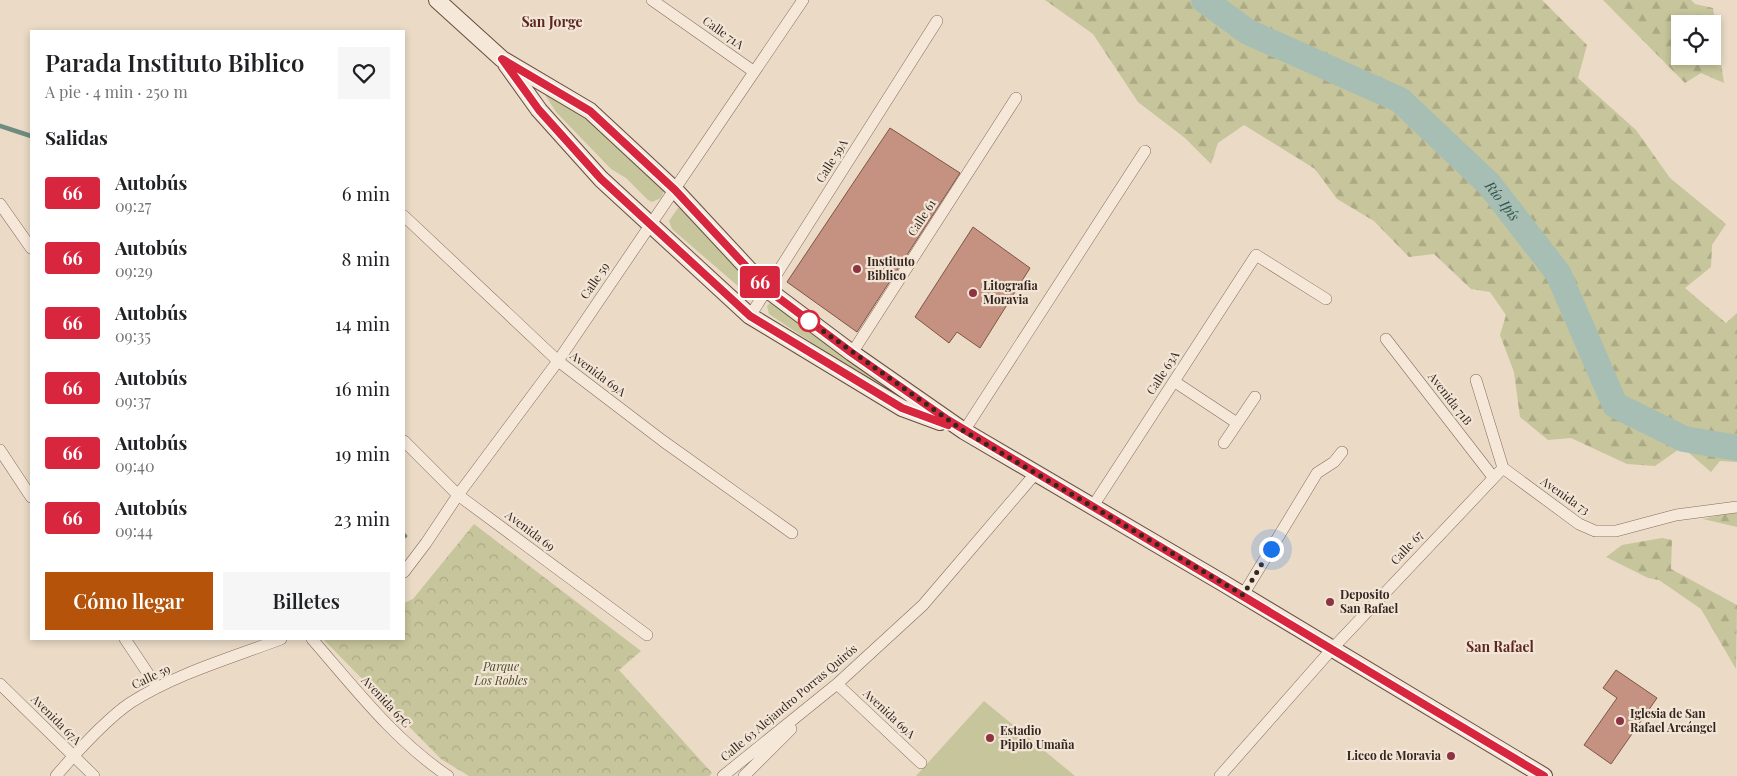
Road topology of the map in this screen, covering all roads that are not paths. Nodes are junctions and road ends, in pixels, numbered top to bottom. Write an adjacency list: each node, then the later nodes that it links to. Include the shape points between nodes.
1 (437, 0): 5 (street)
2 (652, 0): 6 (street, Calle 71A)
3 (803, 0): 6 (street, Calle 59)
4 (937, 21): 14 (street, Calle 59A)
5 (502, 59): 9 (street, via 590,111); 12 (street, via 539,110 601,179)
6 (753, 72): 9 (street, Calle 59)
7 (1016, 98): 18 (street, Calle 61)
8 (1145, 151): 24 (street)
9 (675, 190): 12 (street, Calle 59); 14 (street)
10 (0, 204): 13 (street)
11 (405, 217): 19 (street, Avenida 69A)
12 (650, 225): 16 (street); 19 (street, Calle 59)
13 (30, 247)
14 (768, 290): 16 (street, Calle 59A); 18 (street)
15 (1326, 299): 21 (street, Calle 63A, via 1256,255)
16 (750, 316): 24 (street, via 902,408)
17 (1386, 339): 31 (street, Avenida 71B)
18 (852, 353): 24 (street)
19 (558, 361): 33 (street, Calle 59); 36 (street, Avenida 69A)
20 (1476, 380): 29 (street)
21 (1175, 382): 23 (street); 34 (street, Calle 63A)
22 (1255, 397): 23 (street)
23 (1237, 423): 26 (street)
24 (964, 431): 30 (street)
25 (405, 442): 33 (street, Avenida 69)
26 (1224, 443)
27 (0, 450): 32 (street)
28 (1342, 452): 38 (street, via 1334,462 1317,473)
29 (1503, 468): 31 (street, Calle 67); 35 (street, Avenida 73, via 1579,524 1595,531 1616,531 1676,515)
30 (1035, 474): 34 (street); 45 (street, Calle 63 Alejandro Porras Quirós, via 923,605)
31 (1493, 477): 43 (street, Calle 67)
32 (30, 495)
33 (458, 495): 37 (street, Calle 59); 39 (street, Avenida 69)
34 (1093, 506): 38 (street)
35 (1737, 507)
36 (792, 533)
37 (405, 571)
38 (1243, 595): 43 (street)
39 (647, 635)
40 (126, 640): 46 (street)
41 (278, 640): 46 (street, Calle 59)
42 (313, 640): 51 (street, Avenida 67C, via 384,722 431,765)
43 (1332, 649): 54 (street, Calle 67); 55 (street)
44 (0, 684): 47 (street, Avenida 67A)
45 (837, 684): 48 (street, Avenida 69A); 52 (street, Calle 63 Alejandro Porras Quirós); 53 (street)
46 (157, 687): 47 (street, Calle 59, via 128,704)
47 (73, 756): 49 (street, Calle 59); 50 (street, Avenida 67A)
48 (921, 763)
49 (56, 776)
50 (94, 776)
51 (448, 776)
52 (723, 776)
53 (744, 776)
54 (1220, 776)
55 (1544, 776)

